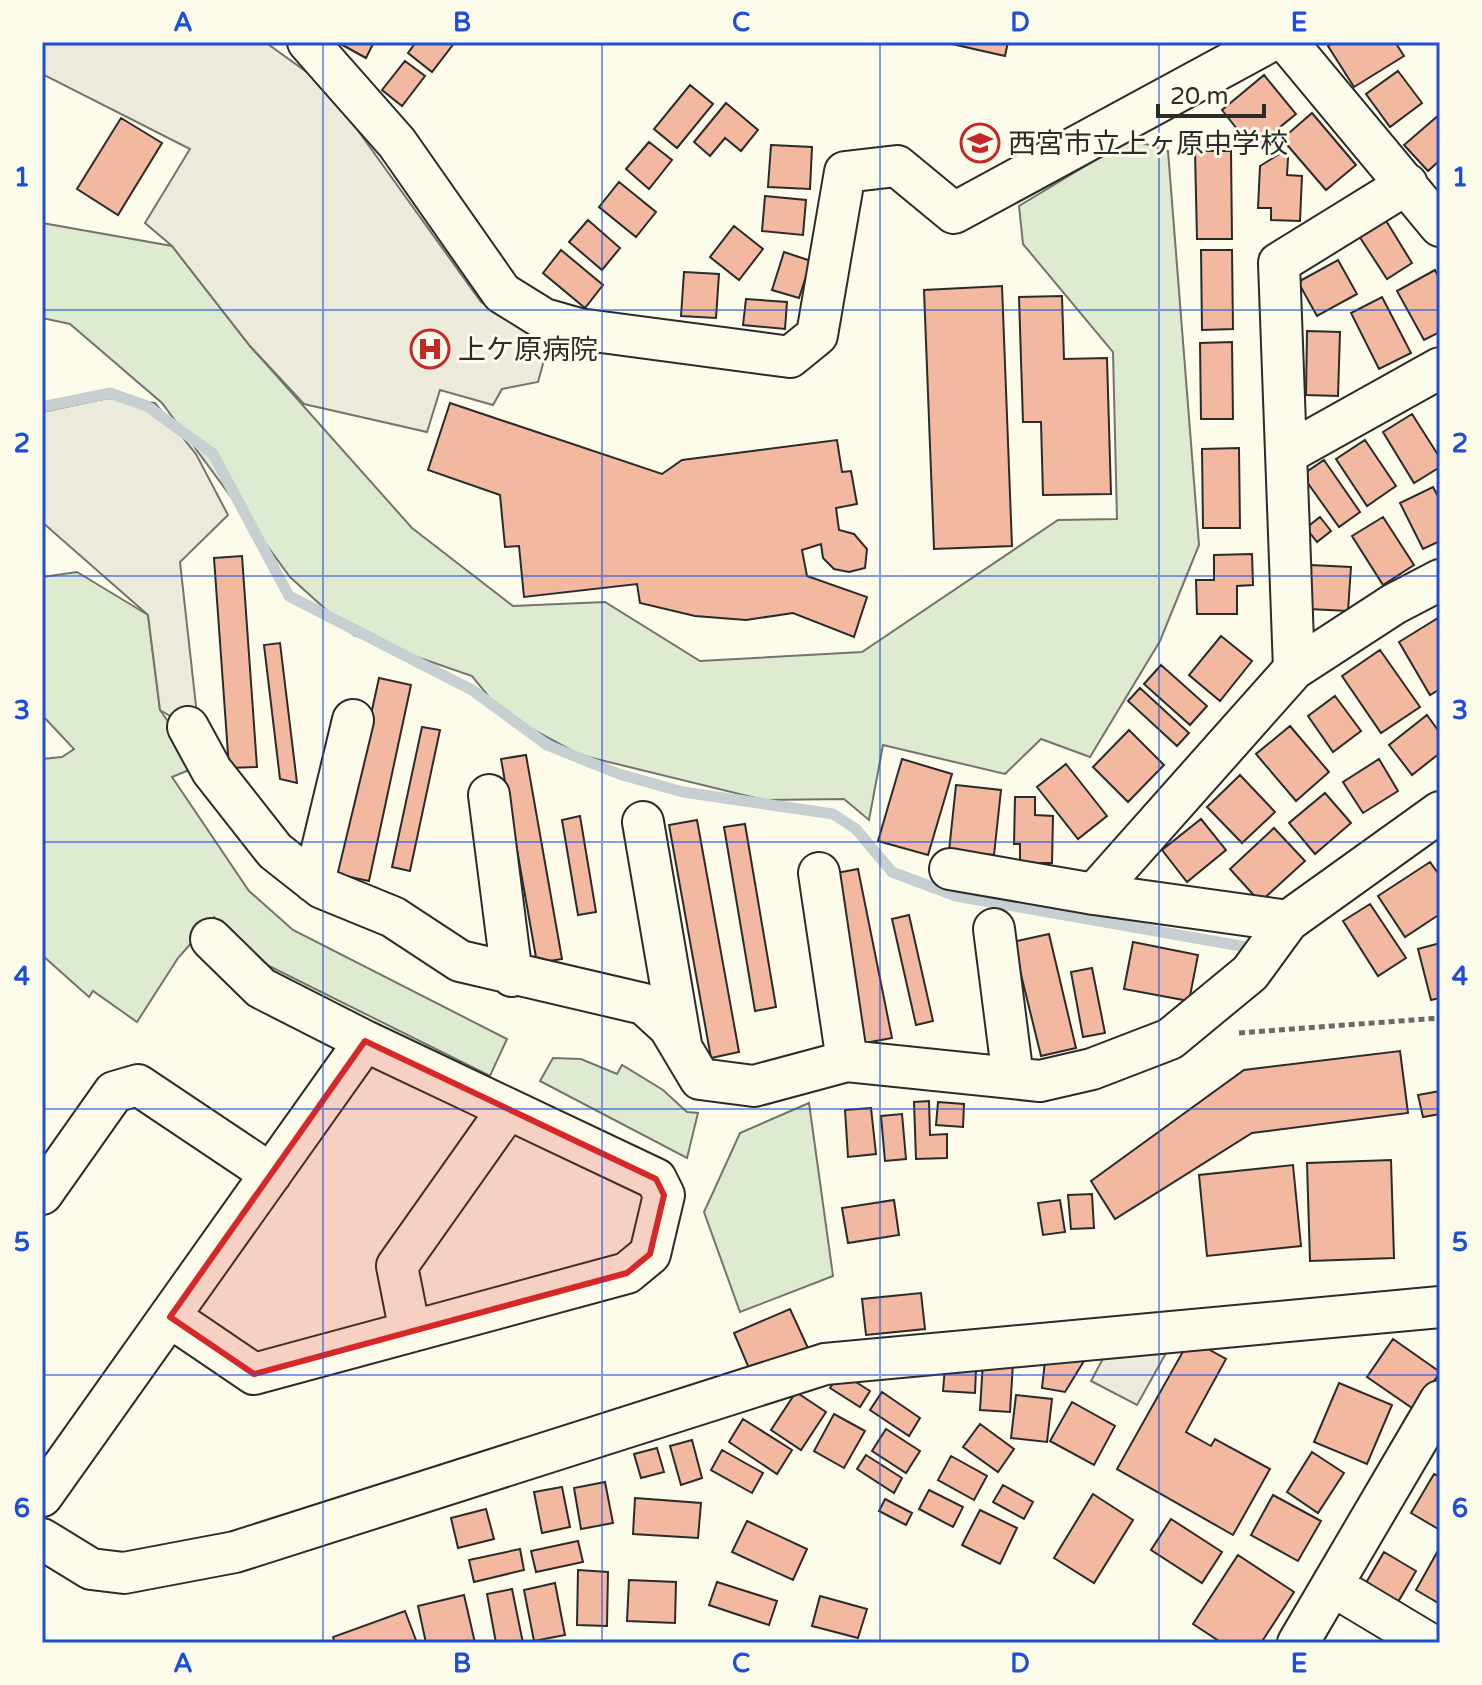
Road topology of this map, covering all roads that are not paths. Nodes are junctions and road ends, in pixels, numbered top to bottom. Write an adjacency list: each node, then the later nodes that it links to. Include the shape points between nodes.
1 (308, 42): 2 (street, via 397,143 502,293 544,319 579,329 790,357 817,335 845,172 897,166 954,213)
2 (1269, 42)
3 (1287, 42): 4 (street)
4 (1407, 184): 5 (street); 7 (street, via 1279,263)
5 (1440, 226)
6 (1440, 368): 7 (street)
7 (1286, 454): 9 (street)
8 (1440, 580): 9 (street)
9 (1294, 669): 18 (street)
10 (353, 720): 17 (street)
11 (188, 727): 17 (street, via 212,771 275,851)
12 (489, 795): 22 (street)
13 (1440, 812): 19 (street)
14 (643, 822): 24 (street)
15 (950, 869): 18 (street)
16 (819, 873): 25 (street)
17 (314, 882): 22 (street, via 393,917 460,961)
18 (1094, 894): 19 (street)
19 (1288, 921): 26 (street, via 1250,973 1170,1039 1092,1069 1040,1081)
20 (994, 929): 26 (street)
21 (211, 939): 23 (street, via 261,988)
22 (512, 976): 24 (street, via 644,1004)
23 (365, 1041): 27 (street); 28 (street)
24 (682, 1048): 25 (street, via 700,1079 754,1086)
25 (847, 1061): 26 (street)
26 (1013, 1078)
27 (508, 1109): 32 (street, via 397,1266); 32 (street, via 656,1179 664,1195 650,1254 627,1273)
28 (271, 1174): 29 (street, via 138,1085 114,1092); 31 (street)
29 (42, 1194)
30 (1440, 1307): 35 (street, via 825,1364 235,1552 124,1573 91,1569)
31 (170, 1317): 32 (street, via 254,1374); 34 (street)
32 (410, 1332)
33 (1440, 1401): 36 (street)
34 (42, 1496)
35 (42, 1539)
36 (1333, 1586): 37 (street); 38 (street)
37 (1298, 1643)
38 (1428, 1643)

